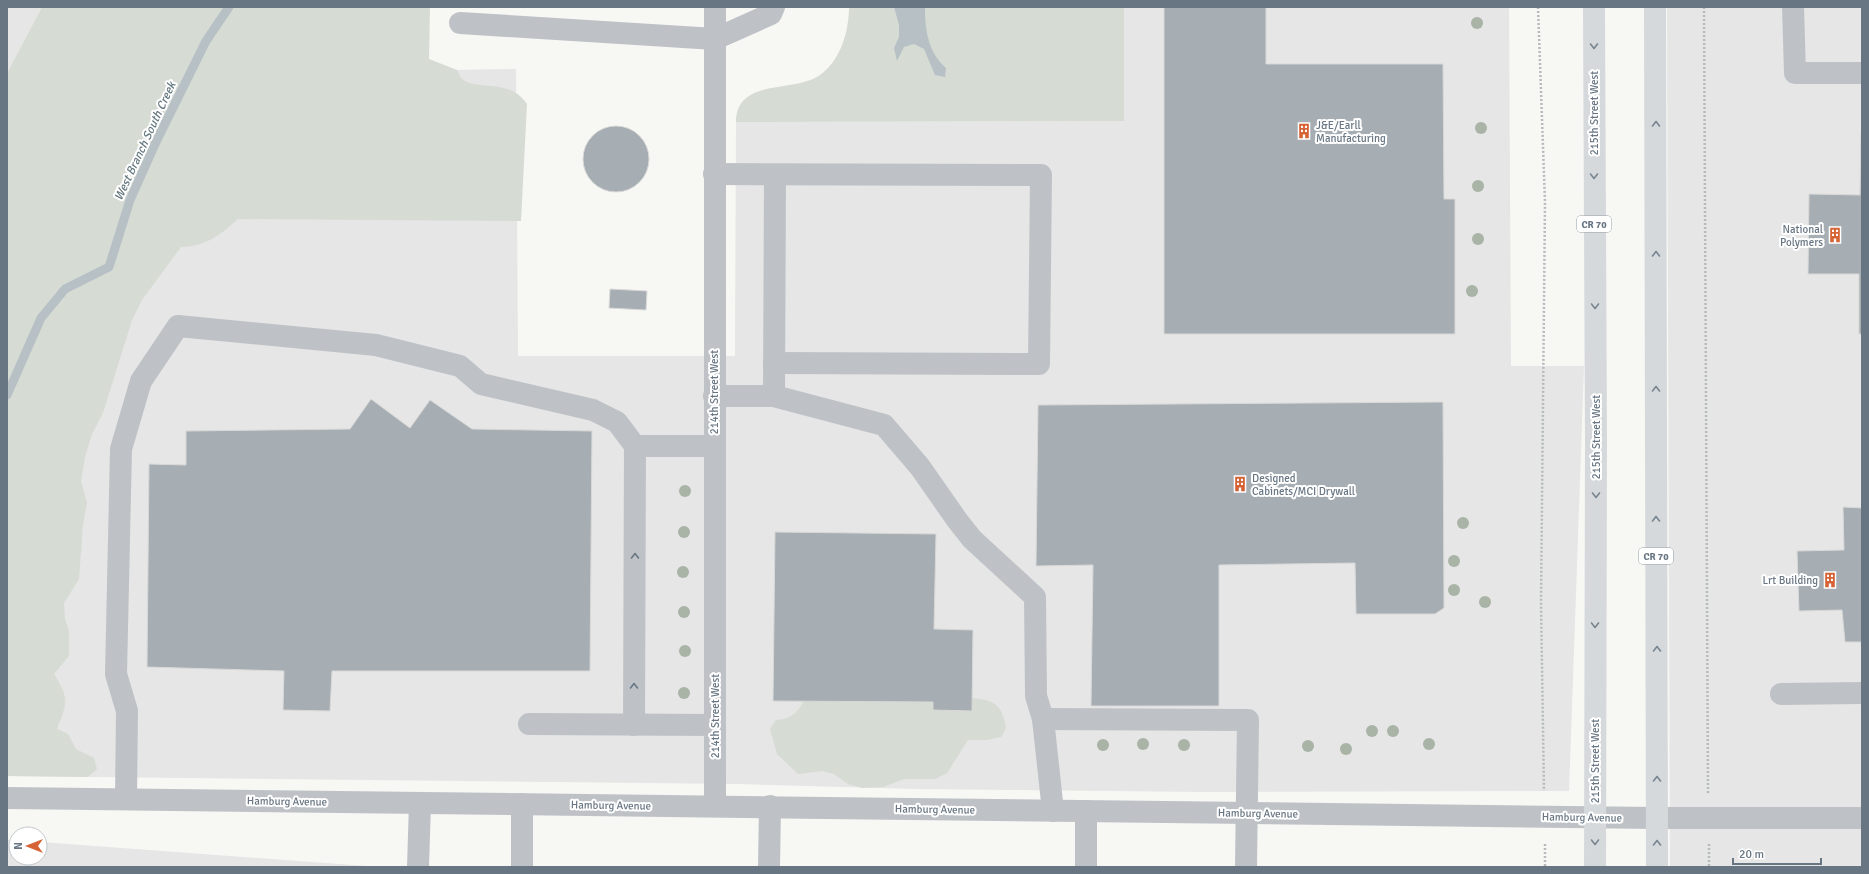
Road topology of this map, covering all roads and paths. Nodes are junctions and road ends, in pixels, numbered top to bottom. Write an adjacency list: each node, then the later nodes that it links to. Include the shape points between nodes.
1 (715, 7): 9 (street, 214th Street West)
2 (1538, 7): 33 (path, via 1545,202 1541,595)
3 (1594, 7): 34 (main road, 215th Street West / CR 70, one-way to 34)
4 (1656, 7): 35 (main road, CR 70, one-way to 4)
5 (1704, 7): 36 (path)
6 (1793, 7): 10 (street, via 1795,73)
7 (772, 10): 9 (street)
8 (460, 23): 9 (street)
9 (715, 39): 11 (street, 214th Street West)
10 (1862, 73)
11 (714, 174): 12 (street); 14 (street, 214th Street West)
12 (775, 175): 13 (street); 13 (street, via 1041,175 1041,190 1039,364)
13 (774, 363): 15 (street)
14 (714, 396): 15 (street); 17 (street, 214th Street West)
15 (774, 396): 20 (street, via 884,425 920,467 972,539 1035,598 1036,696)
16 (635, 446): 17 (street); 22 (street, one-way to 16); 25 (street, via 617,422 593,410 480,384 460,366 376,345 178,326 141,381 121,448 116,674 127,711)
17 (715, 446): 23 (street, 214th Street West)
18 (1862, 693): 19 (street)
19 (1781, 694)
20 (1043, 719): 30 (street); 32 (street, via 1248,720)
21 (529, 724): 22 (street)
22 (634, 725): 23 (street)
23 (715, 725): 28 (street, 214th Street West)
24 (7, 798): 25 (street, Hamburg Avenue)
25 (126, 799): 26 (street, Hamburg Avenue)
26 (420, 803): 27 (street, Hamburg Avenue); 38 (street)
27 (522, 804): 28 (street, Hamburg Avenue); 39 (street)
28 (715, 806): 29 (street, Hamburg Avenue)
29 (770, 806): 30 (street, Hamburg Avenue); 40 (street)
30 (1053, 811): 31 (street, Hamburg Avenue)
31 (1086, 811): 32 (street, Hamburg Avenue); 41 (street)
32 (1247, 813): 33 (street, Hamburg Avenue); 42 (street)
33 (1544, 817): 34 (street, Hamburg Avenue); 43 (path)
34 (1595, 817): 35 (street, Hamburg Avenue); 44 (main road, 215th Street West / CR 70, one-way to 44)
35 (1657, 818): 36 (street, Hamburg Avenue); 45 (main road, CR 70, one-way to 35)
36 (1709, 818): 37 (street, Hamburg Avenue); 46 (path)
37 (1862, 818)
38 (418, 867)
39 (522, 867)
40 (770, 867)
41 (1086, 867)
42 (1246, 867)
43 (1545, 867)
44 (1595, 867)
45 (1657, 867)
46 (1709, 867)

